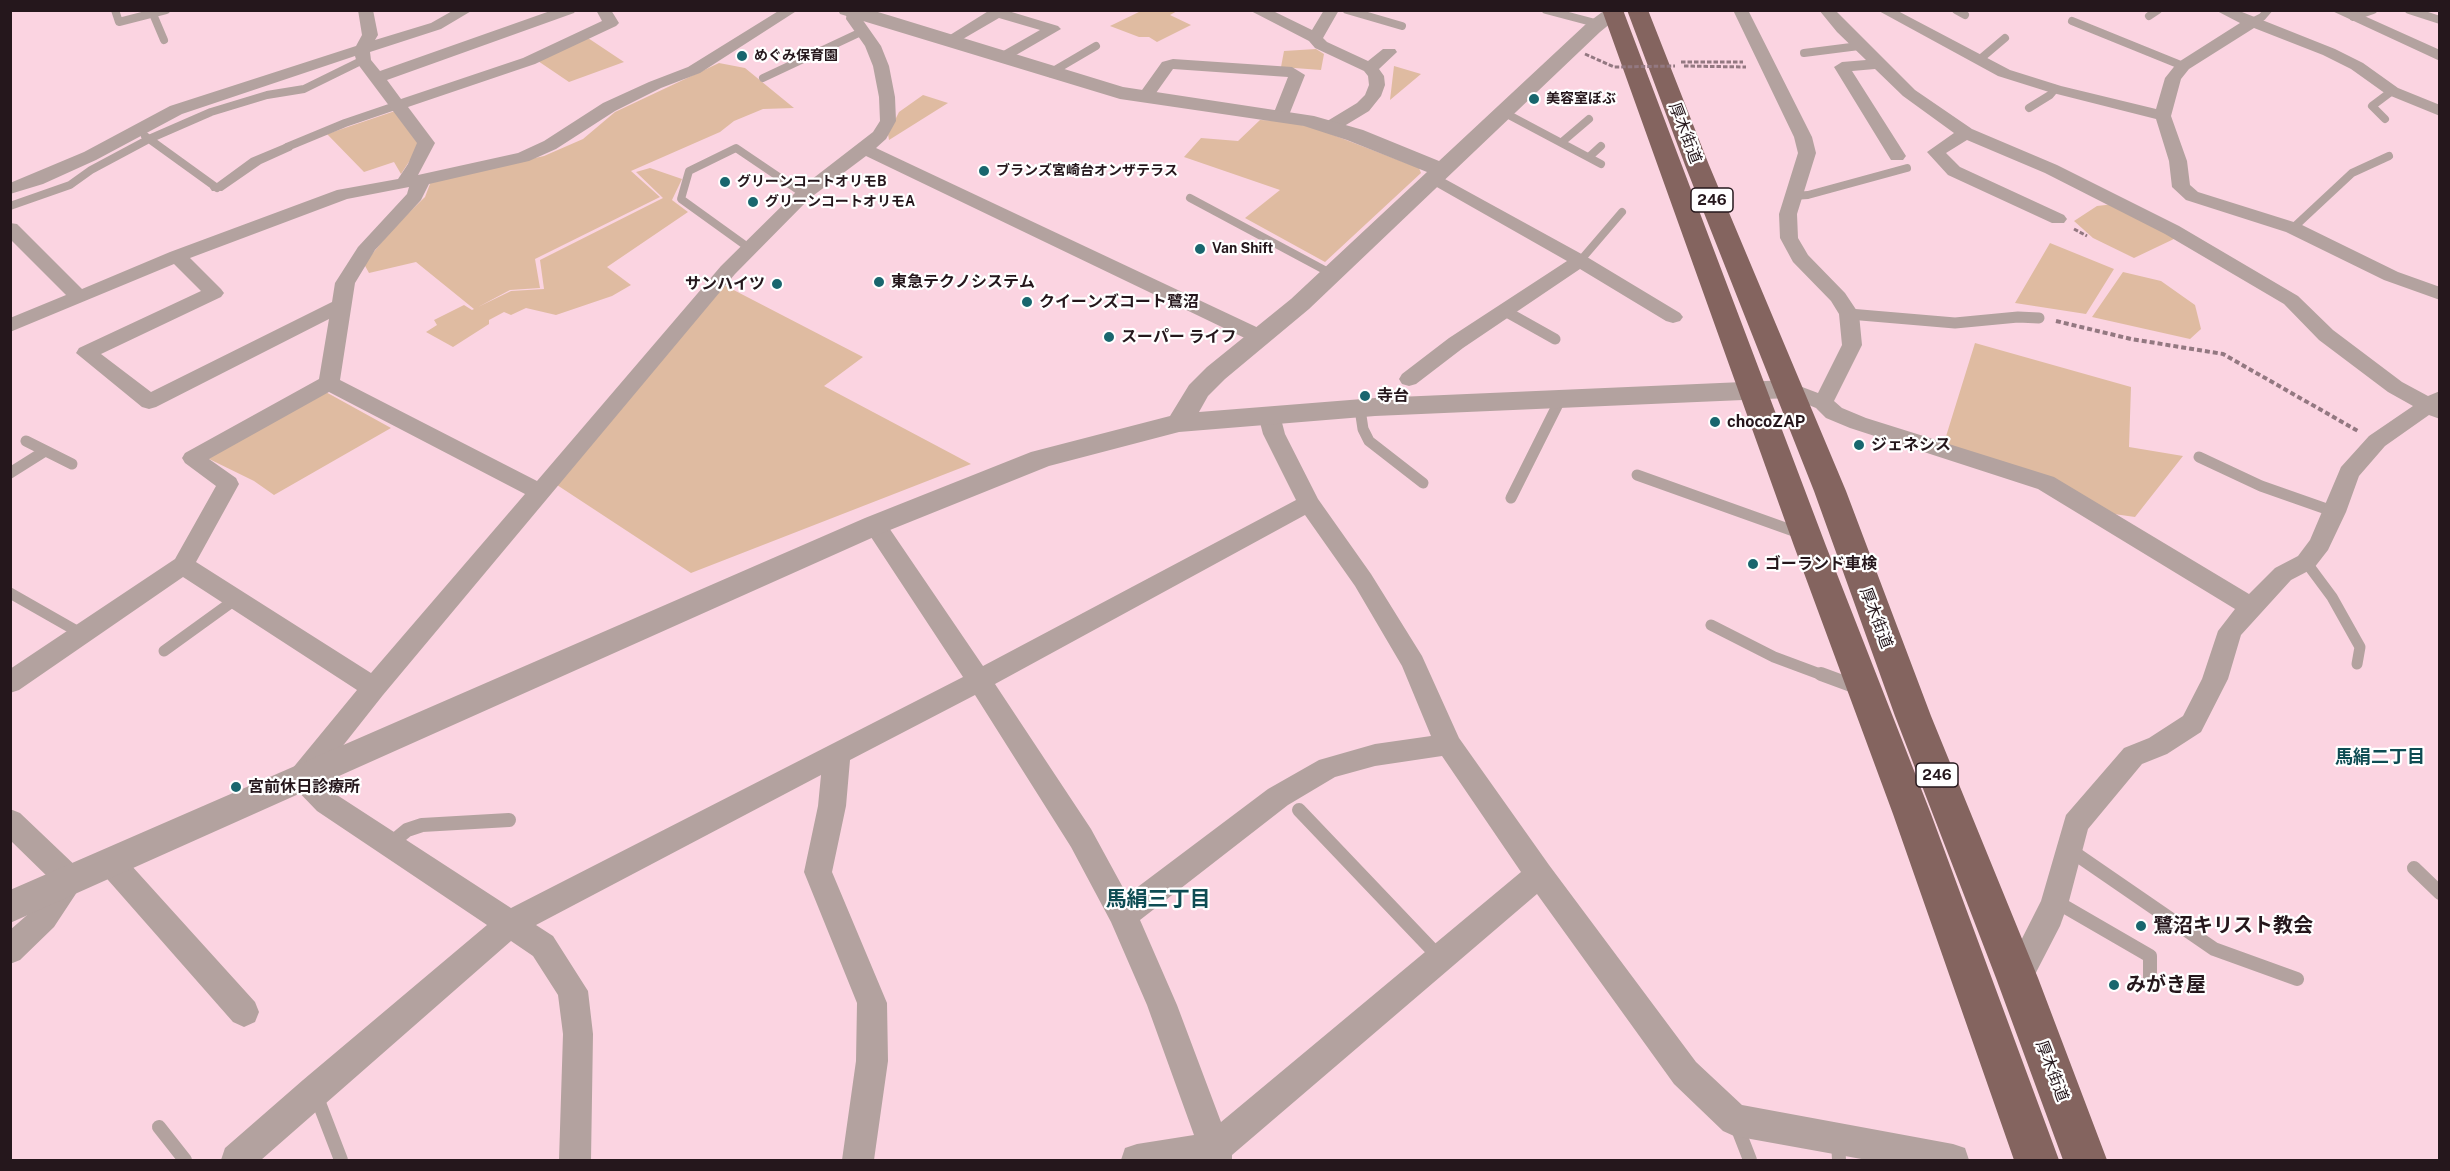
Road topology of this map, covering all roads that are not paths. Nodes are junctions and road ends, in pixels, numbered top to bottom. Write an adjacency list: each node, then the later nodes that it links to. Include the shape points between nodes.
1 (115, 10): 22 (lane, via 119,22)
2 (166, 10): 22 (lane)
3 (365, 10): 40 (street, via 370,35)
4 (466, 10): 40 (street)
5 (569, 10): 48 (street)
6 (603, 10): 53 (street, via 611,23 529,61)
7 (791, 10): 73 (street, via 694,70 609,107 550,145 523,157)
8 (1256, 10): 32 (street)
9 (1332, 10): 32 (street)
10 (1347, 10): 31 (lane)
11 (1546, 10): 23 (lane)
12 (1740, 10): 77 (street, via 1803,137 1807,153)
13 (1826, 10): 37 (street)
14 (1884, 10): 43 (street)
15 (1956, 10): 24 (lane)
16 (2158, 10): 25 (lane)
17 (2222, 10): 30 (street)
18 (2268, 10): 30 (lane)
19 (2337, 10): 26 (street)
20 (2373, 10): 26 (lane)
21 (2409, 10): 28 (lane)
22 (153, 14): 34 (lane)
23 (1616, 14): 56 (street); 100 (highway, 厚木街道 / 246); 101 (highway, 厚木街道 / 246, via 1697,165)
24 (1965, 15)
25 (2149, 16)
26 (2353, 17): 41 (street)
27 (854, 18): 35 (street); 49 (lane); 67 (street, via 873,46 887,97 888,121)
28 (2439, 20)
29 (2072, 21): 45 (lane)
30 (2252, 22): 45 (street); 51 (street, via 2329,52)
31 (1402, 26)
32 (1315, 38): 46 (street, via 1321,45)
33 (2006, 38): 43 (lane)
34 (164, 40)
35 (950, 40): 42 (street); 42 (street, via 997,13 1053,29)
36 (1096, 46): 47 (lane)
37 (1859, 46): 39 (lane); 44 (street)
38 (1389, 52): 46 (street)
39 (1804, 53)
40 (363, 55): 48 (street); 63 (street, via 176,110)
41 (2439, 56)
42 (1004, 57): 47 (street)
43 (1979, 60): 50 (street, via 2004,73)
44 (1878, 64): 62 (street, via 1909,93); 70 (street, via 1842,67)
45 (2183, 66): 58 (street, via 2174,78)
46 (1370, 68): 61 (street, via 1377,85 1373,96 1363,107)
47 (1050, 73): 52 (street)
48 (377, 78): 53 (street)
49 (763, 78)
50 (2055, 89): 54 (lane); 58 (street)
51 (2392, 91): 55 (street); 60 (lane, via 2372,106)
52 (1145, 97): 57 (street); 57 (street, via 1168,64 1292,72 1297,75)
53 (398, 105): 66 (lane); 73 (street, via 426,143)
54 (2029, 108)
55 (2439, 111)
56 (1505, 113): 64 (lane); 72 (street)
57 (1281, 115): 61 (street)
58 (2163, 116): 83 (street, via 2178,161 2181,187 2192,196)
59 (1589, 119): 64 (lane)
60 (2385, 119)
61 (1330, 127): 72 (street)
62 (1966, 133): 81 (street, via 1936,152 1954,171); 104 (street, via 2172,230 2291,300 2353,356 2396,387)
63 (143, 135): 74 (lane); 75 (street); 79 (lane, via 70,184)
64 (1562, 142): 69 (lane)
65 (1601, 146): 69 (lane)
66 (287, 147): 74 (street, via 256,161)
67 (865, 149): 76 (street); 96 (street)
68 (2389, 156): 83 (lane, via 2352,173)
69 (1589, 157): 71 (lane)
70 (1902, 162): 77 (lane, via 1808,195)
71 (1601, 164)
72 (1438, 174): 86 (street); 87 (street)
73 (412, 182): 85 (street, via 343,194); 90 (street, via 415,196 367,247 345,283)
74 (217, 188)
75 (10, 189)
76 (804, 194): 84 (street); 84 (lane, via 736,148 689,171 681,199)
77 (1793, 196): 92 (street, via 1788,214 1789,238 1800,258)
78 (1190, 198): 87 (lane)
79 (10, 206)
80 (1622, 212): 86 (lane)
81 (2058, 219)
82 (10, 228): 89 (street)
83 (2293, 228): 88 (street, via 2391,276)
84 (749, 248): 115 (street)
85 (177, 256): 89 (street); 90 (street, via 214,293 86,352 149,402)
86 (1580, 261): 91 (street); 93 (street)
87 (1332, 274): 96 (street)
88 (2439, 294)
89 (80, 298): 95 (street)
90 (341, 305): 99 (street)
91 (1505, 311): 97 (lane); 98 (street)
92 (1849, 314): 94 (lane, via 1955,323); 103 (street, via 1852,345)
93 (1673, 317)
94 (2039, 318)
95 (10, 326)
96 (1260, 337): 107 (street, via 1198,391)
97 (1555, 339)
98 (1409, 379)
99 (329, 383): 115 (street); 122 (street, via 193,458 228,484)
100 (1751, 389): 101 (street); 102 (street); 120 (highway, 厚木街道 / 246)
101 (1789, 389): 103 (street); 153 (highway, 厚木街道 / 246)
102 (1561, 398): 105 (street); 116 (lane)
103 (1823, 403): 125 (street, via 1834,413 1858,423 2046,483)
104 (2436, 405): 118 (street, via 2377,441 2349,473)
105 (1360, 409): 106 (street); 114 (lane, via 1369,441)
106 (1269, 415): 107 (street); 117 (street, via 1274,434)
107 (1179, 423): 119 (street, via 1041,459)
108 (26, 441): 109 (lane)
109 (45, 451): 111 (lane); 112 (lane)
110 (2199, 457): 118 (lane, via 2261,486)
111 (72, 464)
112 (10, 473)
113 (1637, 475): 120 (lane)
114 (1423, 483)
115 (540, 492): 132 (street)
116 (1511, 498)
117 (1309, 503): 130 (street); 134 (street, via 1363,580 1413,663)
118 (2335, 512): 121 (street, via 2320,544)
119 (875, 525): 130 (street); 136 (street)
120 (1806, 535): 133 (highway, 厚木街道 / 246)
121 (2306, 562): 125 (street, via 2283,574); 129 (lane, via 2332,597 2360,647)
122 (183, 565): 124 (street); 127 (street)
123 (12, 596): 127 (lane)
124 (236, 599): 128 (lane); 132 (street)
125 (2251, 607): 141 (street, via 2230,631 2215,679 2192,724 2158,746 2133,756 2076,824)
126 (1711, 625): 133 (lane, via 1774,657)
127 (82, 634): 131 (street)
128 (164, 651)
129 (2357, 664)
130 (980, 680): 135 (street); 149 (street, via 1075,828)
131 (10, 683)
132 (374, 688): 136 (street)
133 (1865, 691): 170 (highway, 厚木街道 / 246)
134 (1448, 744): 144 (street); 149 (street, via 1375,755 1328,768 1278,797)
135 (837, 753): 150 (street); 166 (street, via 832,806 818,872 872,1003 872,1061)
136 (302, 777): 140 (street, via 327,803); 142 (street)
137 (1299, 810): 152 (lane)
138 (509, 820): 140 (lane, via 422,825 407,830)
139 (10, 821): 145 (street)
140 (390, 844): 150 (street)
141 (2070, 850): 147 (street); 155 (lane, via 2214,949)
142 (111, 863): 145 (street); 156 (street)
143 (2414, 868): 146 (lane)
144 (1539, 874): 152 (street); 158 (street, via 1685,1073)
145 (71, 880): 148 (street); 151 (street, via 44,918)
146 (2439, 893)
147 (2055, 901): 153 (street); 154 (lane, via 2150,956)
148 (10, 907)
149 (1123, 915): 161 (street, via 1162,1005)
150 (511, 923): 157 (street); 165 (street, via 543,946 573,991 578,1034)
151 (10, 950)
152 (1440, 958): 161 (street)
153 (2017, 978): 171 (highway, 厚木街道 / 246)
154 (2150, 979)
155 (2297, 979)
156 (244, 1012)
157 (314, 1091): 163 (street); 164 (lane)
158 (1734, 1120): 160 (street); 168 (lane)
159 (159, 1127): 162 (lane)
160 (1839, 1150): 169 (street)
161 (1215, 1154): 167 (street)
162 (184, 1161)
163 (237, 1161)
164 (341, 1161)
165 (575, 1161)
166 (858, 1161)
167 (1137, 1161)
168 (1750, 1161)
169 (1953, 1161)
170 (2037, 1161)
171 (2085, 1161)

